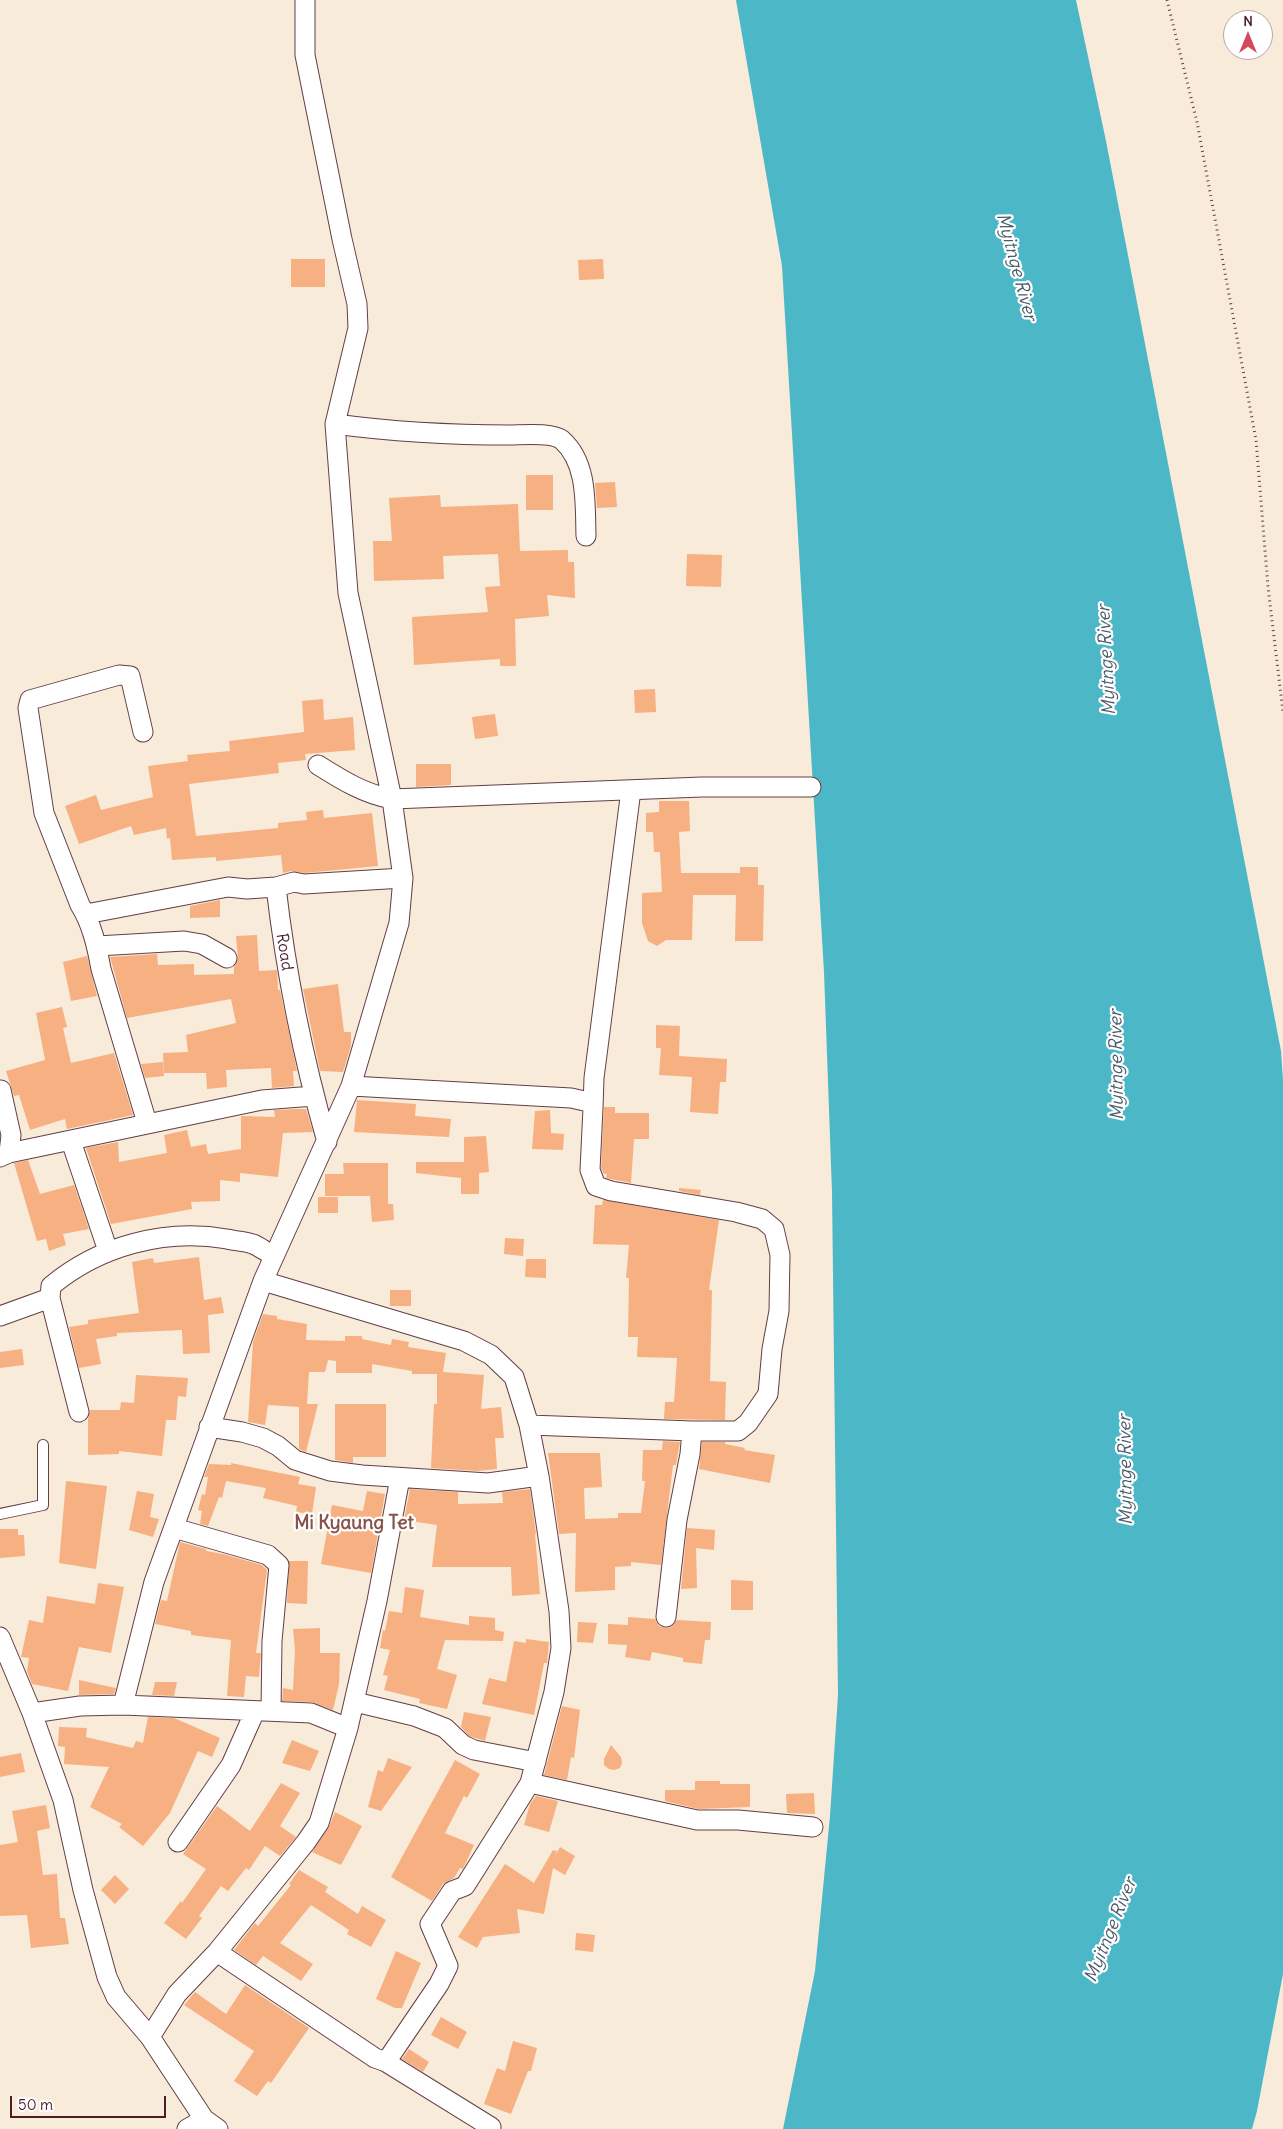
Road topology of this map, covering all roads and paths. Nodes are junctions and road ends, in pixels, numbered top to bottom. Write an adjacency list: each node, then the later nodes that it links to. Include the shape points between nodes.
1 (305, 0): 3 (street, via 305,55 357,304 358,328)
2 (1167, 0): 5 (path, via 1197,122 1256,440)
3 (335, 424): 4 (street, via 422,434 539,434 560,438 575,453 582,478); 10 (street, via 348,593)
4 (586, 536)
5 (1283, 712)
6 (143, 732): 13 (street, via 130,676 119,675 30,700 28,708 44,813)
7 (318, 765): 10 (street, via 345,783 376,796)
8 (811, 788): 9 (street)
9 (630, 790): 10 (street); 19 (street)
10 (392, 798): 11 (street)
11 (403, 878): 12 (street, via 294,882); 16 (street, via 399,923)
12 (276, 887): 13 (street, via 228,887); 18 (street, Road, via 285,961)
13 (86, 914): 14 (street)
14 (97, 946): 15 (street, via 184,941 202,944); 20 (street)
15 (228, 958)
16 (351, 1086): 19 (street, via 571,1098 588,1102); 22 (street)
17 (1, 1090): 23 (street, via 11,1135)
18 (314, 1096): 20 (street, via 262,1100); 22 (street, Road)
19 (593, 1108): 32 (street, via 590,1170 596,1186 736,1212 762,1219 774,1229 780,1255 779,1311 768,1394 748,1423 738,1431)
20 (147, 1123): 21 (street)
21 (72, 1141): 23 (street); 24 (street)
22 (327, 1142): 25 (street)
23 (4, 1155)
24 (108, 1251): 25 (street, via 158,1237 212,1236 252,1244); 27 (street, via 67,1273 51,1286)
25 (273, 1255): 26 (street)
26 (263, 1281): 30 (street, via 464,1341 491,1355 514,1378); 31 (street)
27 (50, 1298): 28 (street); 29 (street)
28 (0, 1316)
29 (79, 1412)
30 (529, 1425): 32 (street); 34 (street)
31 (209, 1427): 35 (street, via 263,1438 295,1460 330,1470); 37 (street)
32 (692, 1431): 38 (street, via 677,1520)
33 (43, 1445): 36 (lane, via 43,1505)
34 (540, 1476): 35 (street, via 488,1483); 45 (street, via 561,1648 554,1692)
35 (400, 1478): 40 (street)
36 (0, 1514)
37 (174, 1528): 41 (street, via 154,1582); 42 (street, via 268,1555 279,1565)
38 (666, 1618)
39 (0, 1637): 43 (street)
40 (355, 1702): 44 (street); 45 (street, via 414,1716 446,1728 463,1745 474,1750)
41 (123, 1705): 42 (street); 43 (street, via 80,1706)
42 (263, 1711): 44 (street, via 311,1713); 48 (street, via 231,1765)
43 (32, 1713): 50 (street, via 63,1800 107,1977 116,1997)
44 (348, 1728): 49 (street, via 319,1823)
45 (536, 1762): 46 (street)
46 (530, 1784): 47 (street, via 697,1820); 51 (street, via 465,1886 452,1891 430,1924 448,1966)
47 (813, 1827)
48 (178, 1842)
49 (217, 1952): 50 (street, via 177,1994); 51 (street, via 375,2058)
50 (150, 2037): 52 (street)
51 (386, 2062): 53 (street)
52 (211, 2124): 54 (street)
53 (491, 2127)
54 (187, 2129)

